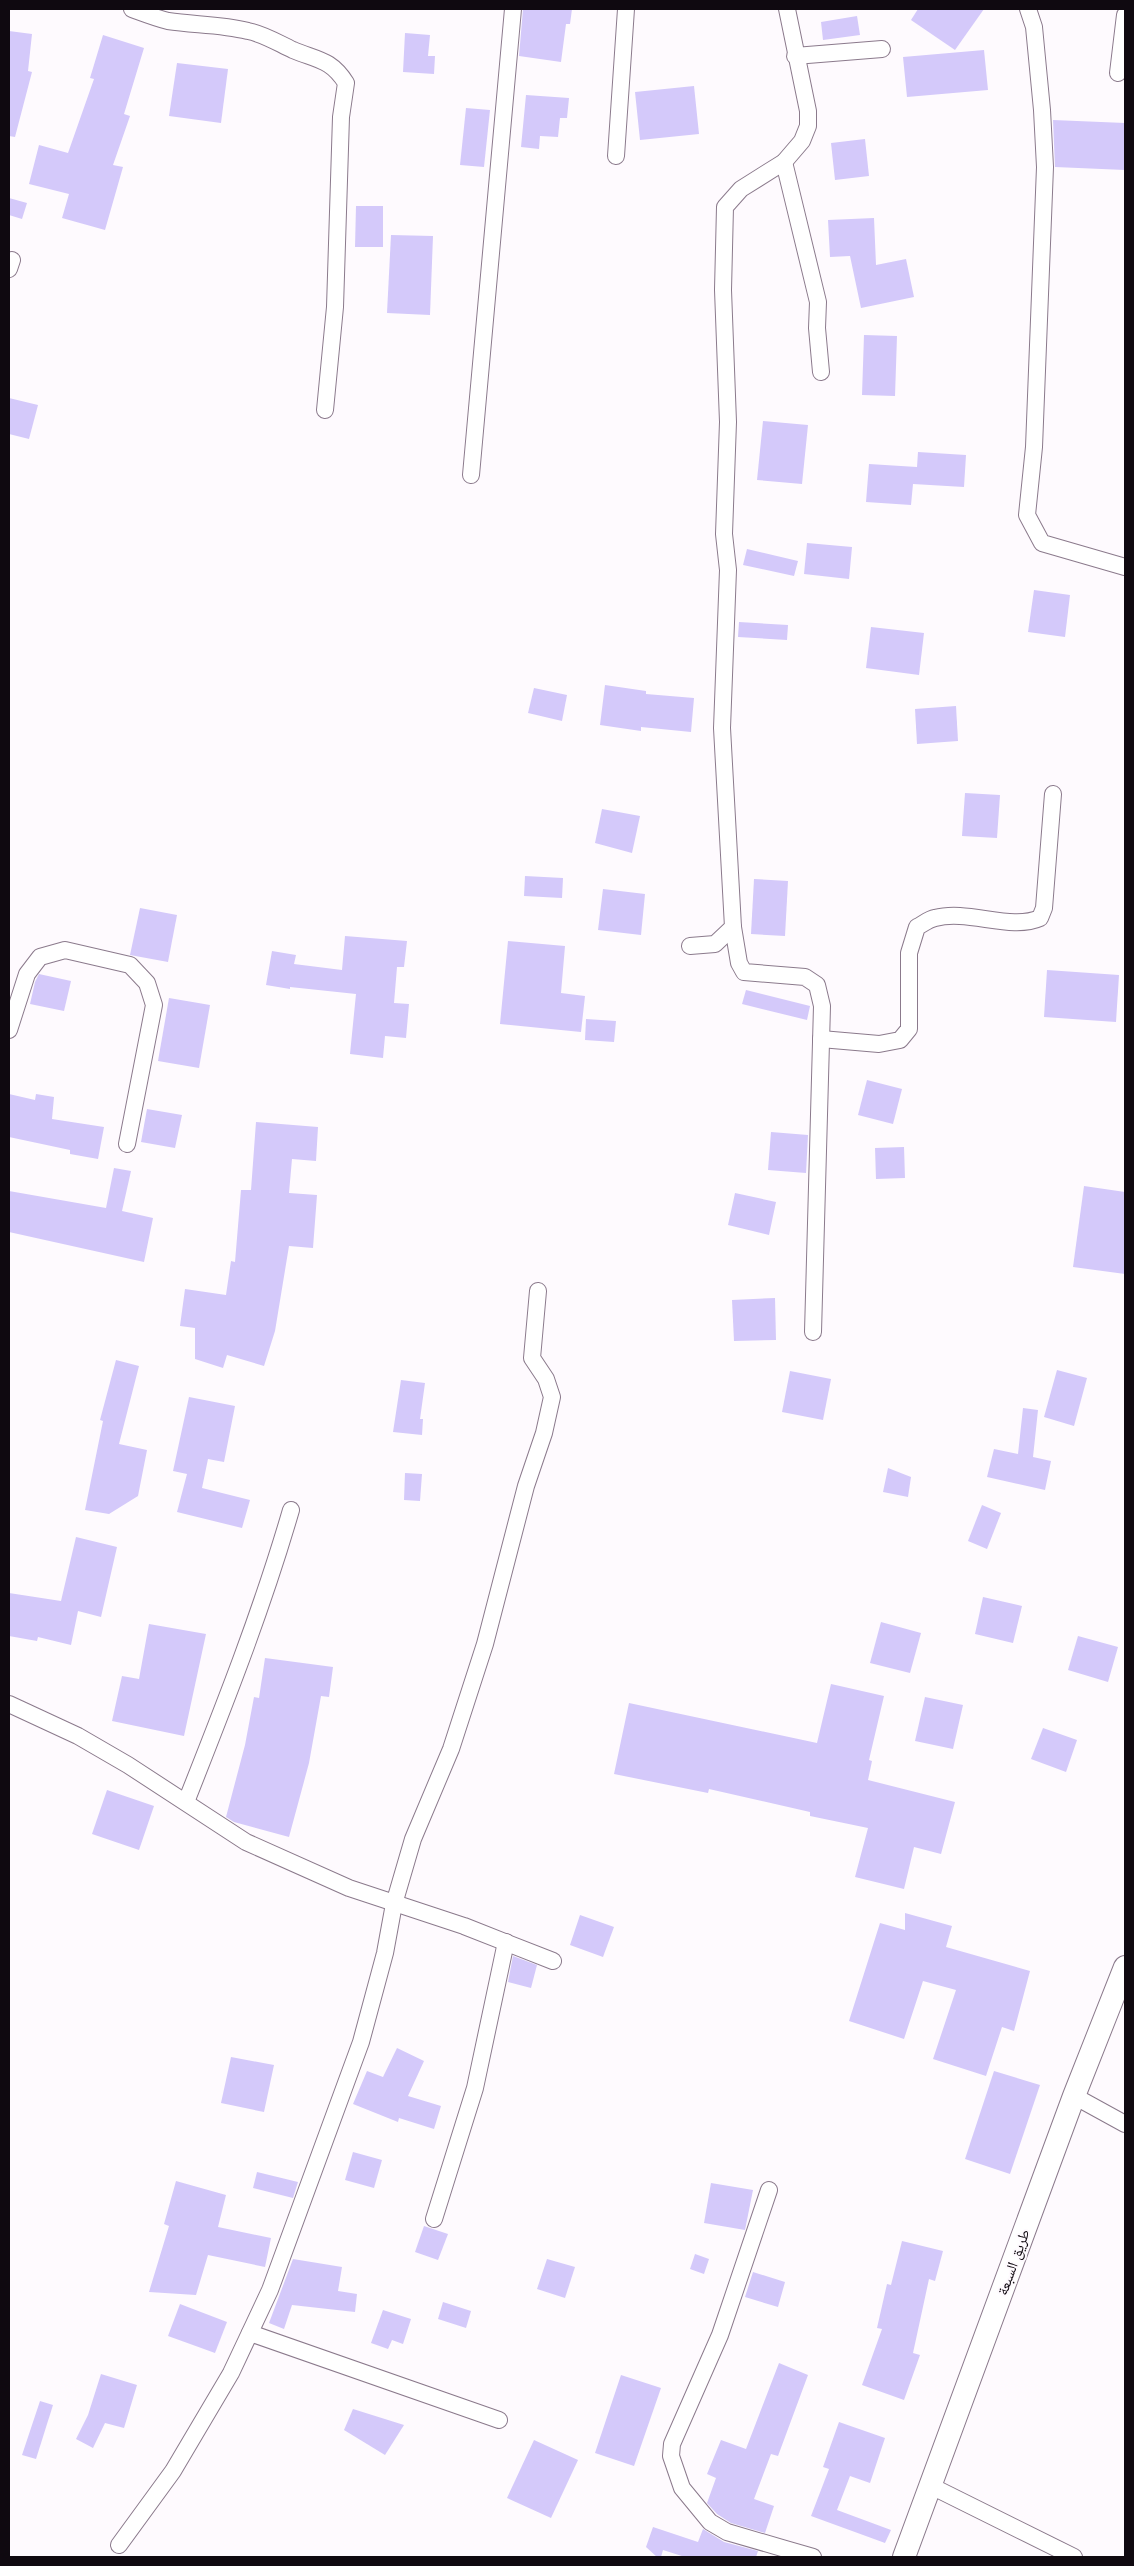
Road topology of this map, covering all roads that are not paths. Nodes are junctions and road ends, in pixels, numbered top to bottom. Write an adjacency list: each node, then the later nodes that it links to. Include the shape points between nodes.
1 (132, 9): 13 (street, via 168,20 214,24 265,36 293,50 321,58 338,70 346,83 335,307)
2 (513, 9): 14 (street)
3 (626, 9): 10 (street)
4 (787, 9): 8 (street)
5 (1028, 9): 15 (street, via 1034,26 1044,168 1034,447 1027,515 1042,543)
6 (1125, 15): 9 (street)
7 (882, 49): 8 (street)
8 (795, 56): 11 (street, via 808,111 808,126 802,141)
9 (1118, 73)
10 (616, 156)
11 (784, 162): 12 (street, via 818,302); 17 (street, via 741,189 725,207 723,290 728,422 724,534 728,570 722,728)
12 (822, 372)
13 (325, 410)
14 (471, 475)
15 (1125, 566)
16 (1054, 794): 20 (street, via 1044,908 1040,918 1029,922 970,916 935,918 917,927 908,953 909,1029 900,1040 879,1044)
17 (733, 927): 18 (street, via 715,944); 20 (street, via 739,963 744,972 805,977 817,985 822,1006)
18 (690, 946)
19 (9, 1030): 21 (street, via 27,974 40,957 65,950 130,965 147,982 154,1005)
20 (821, 1039): 23 (street)
21 (127, 1144)
22 (538, 1291): 27 (street, via 532,1358 546,1379 552,1397 548,1415 451,1749 413,1838)
23 (813, 1332)
24 (291, 1510): 26 (street, via 249,1642)
25 (9, 1704): 26 (street, via 78,1736)
26 (186, 1802): 27 (street, via 246,1842 349,1888)
27 (394, 1904): 28 (street); 35 (street, via 361,2042 270,2290)
28 (506, 1942): 29 (street); 34 (street, via 474,2088)
29 (552, 1960)
30 (1125, 1968): 31 (street, طريق السبعة)
31 (1074, 2096): 32 (street); 37 (street, طريق السبعة)
32 (1125, 2124)
33 (769, 2190): 39 (street, via 720,2335 672,2444 671,2456 682,2488 710,2522 727,2532)
34 (434, 2219)
35 (250, 2334): 36 (street); 38 (street, via 231,2373 173,2471)
36 (499, 2420)
37 (931, 2486): 40 (street, طريق السبعة); 41 (street)
38 (118, 2545)
39 (813, 2557)
40 (904, 2557)
41 (1074, 2557)

